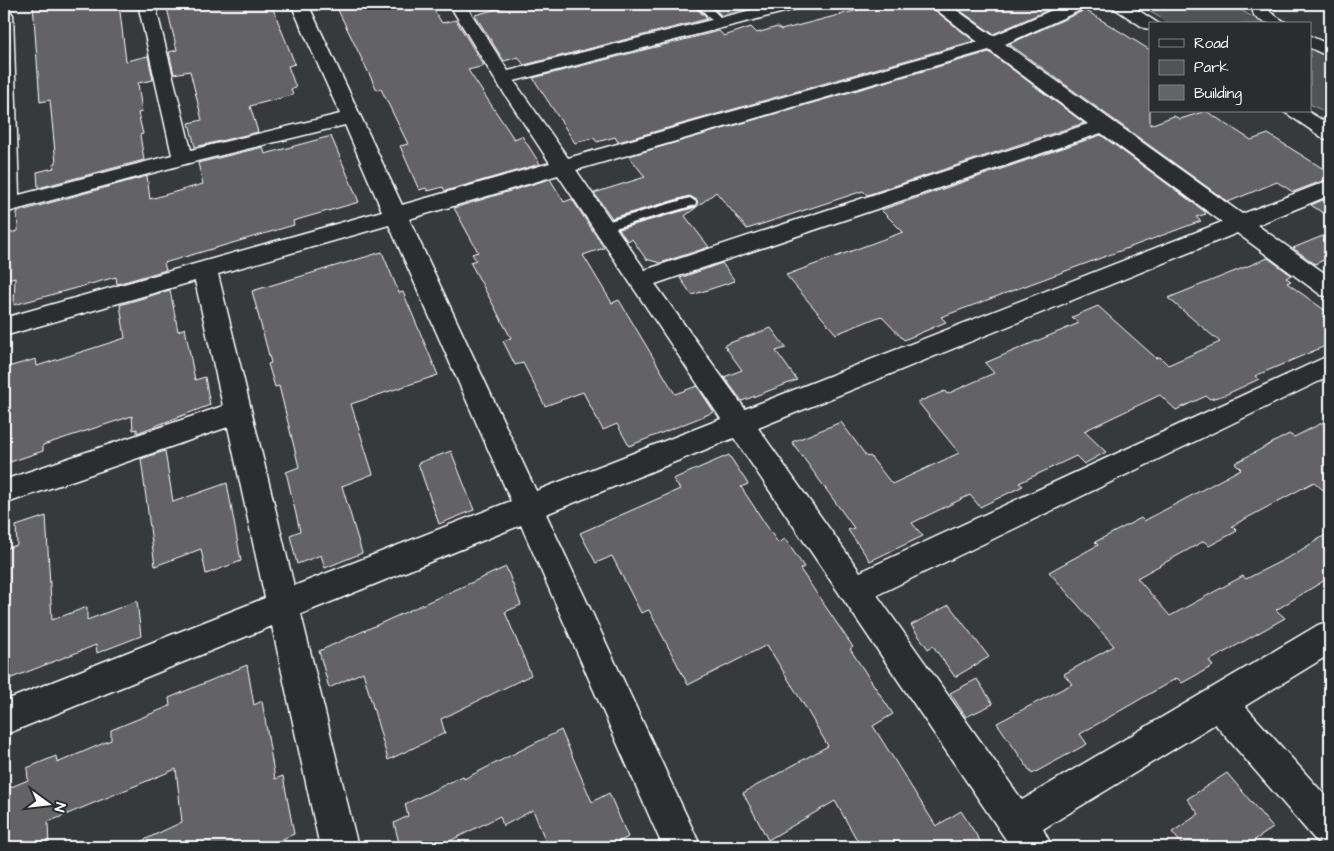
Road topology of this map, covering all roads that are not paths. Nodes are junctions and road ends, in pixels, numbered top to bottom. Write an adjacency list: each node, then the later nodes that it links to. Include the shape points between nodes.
1 (148, 4): 22 (street)
2 (300, 4): 19 (street)
3 (701, 4): 11 (lane)
4 (794, 4): 11 (street)
5 (937, 4): 15 (street)
6 (1079, 4): 15 (street)
7 (1117, 4): 13 (street)
8 (1270, 4): 12 (street, via 1261,6 1262,14)
9 (463, 5): 17 (street)
10 (4, 15): 26 (street)
11 (721, 22): 17 (street)
12 (1276, 22)
13 (1149, 23)
14 (1312, 42): 16 (street)
15 (991, 44): 20 (street); 23 (street)
16 (1330, 52)
17 (503, 78): 23 (street)
18 (1295, 112): 21 (street)
19 (351, 116): 22 (street); 27 (street)
20 (1104, 125): 28 (street); 31 (street)
21 (1330, 134)
22 (183, 158): 26 (street)
23 (563, 166): 27 (street); 29 (street)
24 (1330, 187): 28 (street)
25 (690, 202): 29 (lane)
26 (6, 205)
27 (396, 215): 30 (street); 38 (street)
28 (1238, 222): 32 (street); 36 (street)
29 (604, 227): 31 (street)
30 (205, 270): 33 (street); 35 (street)
31 (640, 280): 36 (street)
32 (1330, 289)
33 (4, 327)
34 (1330, 365): 39 (street)
35 (238, 412): 37 (street); 40 (street)
36 (740, 423): 38 (street); 39 (street)
37 (4, 492)
38 (528, 509): 40 (street); 47 (street)
39 (854, 590): 45 (street)
40 (284, 607): 43 (street); 46 (street)
41 (1330, 636): 42 (street)
42 (1220, 704): 44 (street); 45 (street)
43 (4, 718)
44 (1330, 829)
45 (1025, 836)
46 (338, 847)
47 (682, 847)

